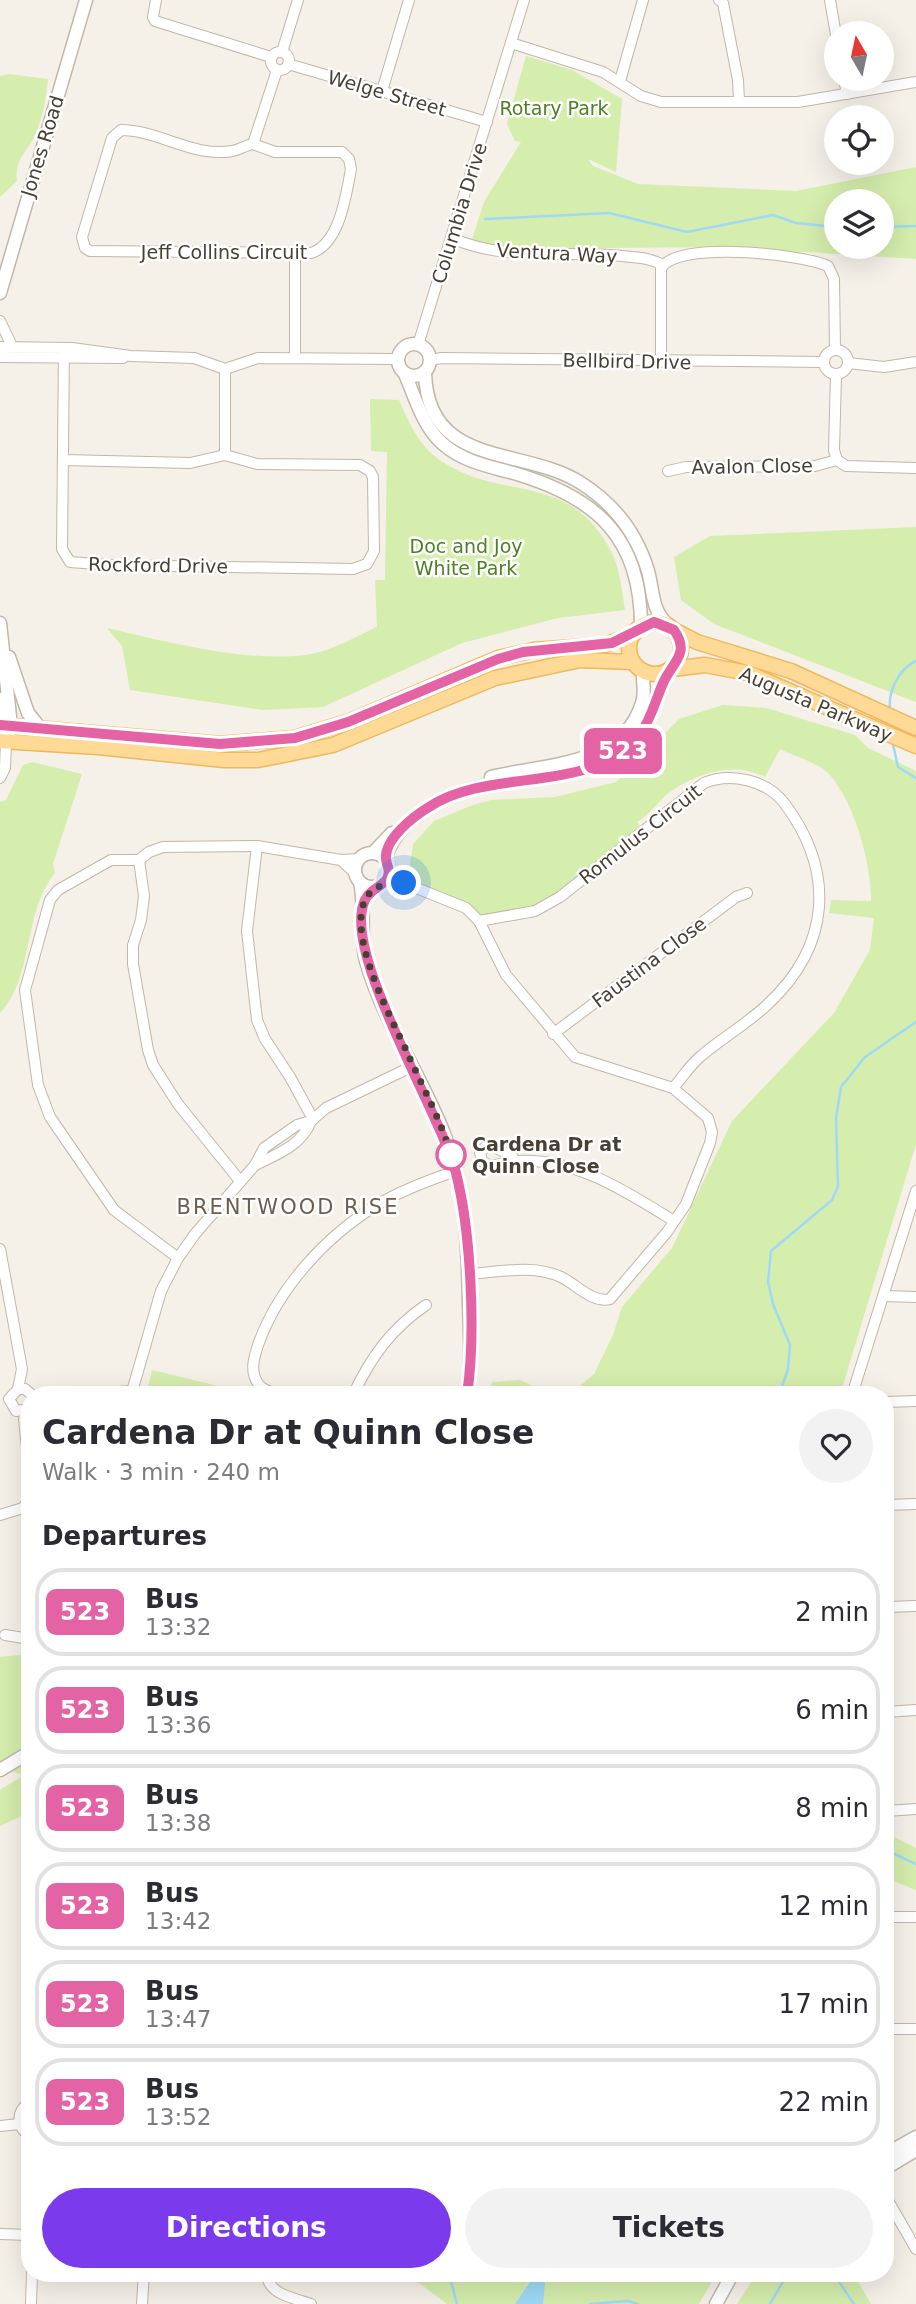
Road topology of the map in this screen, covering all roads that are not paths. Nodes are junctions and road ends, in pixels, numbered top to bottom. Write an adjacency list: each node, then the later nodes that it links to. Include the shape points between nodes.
1 (86, 0): 26 (street, Jones Road)
2 (156, 0): 12 (street, via 155,21)
3 (298, 0): 11 (street)
4 (409, 0): 17 (street)
5 (524, 0): 10 (street, Columbia Drive)
6 (643, 0): 15 (street)
7 (719, 0): 20 (street, via 726,16)
8 (830, 0): 9 (street)
9 (834, 21)
10 (511, 43): 15 (street); 21 (street, Columbia Drive)
11 (282, 52): 12 (street); 13 (street)
12 (271, 57): 14 (street)
13 (288, 64): 14 (street); 17 (street, Welge Street)
14 (277, 69): 22 (street)
15 (620, 80): 20 (street, via 640,96 661,102)
16 (916, 82): 19 (street)
17 (382, 91): 21 (street, Welge Street)
18 (846, 91): 19 (street)
19 (847, 94): 20 (street, via 798,102)
20 (739, 101)
21 (486, 122): 23 (street, Columbia Drive)
22 (253, 144): 24 (street, Jeff Collins Circuit, via 275,152 342,152 349,159 350,174 331,239 323,249); 24 (street, Jeff Collins Circuit, via 232,151 197,148 121,130 112,138 85,248 96,252)
23 (452, 239): 25 (street, Ventura Way, via 491,251 649,257); 28 (street, Columbia Drive)
24 (295, 253): 34 (street)
25 (663, 265): 31 (street, via 678,256 744,251 824,264 831,268 834,279); 36 (street)
26 (0, 293)
27 (0, 321): 29 (street)
28 (418, 345): 35 (street, via 403,349); 40 (street, via 427,351)
29 (12, 346): 30 (street); 32 (street)
30 (0, 347)
31 (835, 350): 37 (street, via 828,352); 39 (street, via 846,355)
32 (64, 353): 33 (street); 41 (street, via 194,358); 45 (street, Rockford Drive)
33 (0, 357)
34 (295, 358): 35 (street); 41 (street, via 249,359)
35 (398, 359): 42 (street)
36 (661, 362): 37 (street, Bellbird Drive); 40 (street, Bellbird Drive, via 442,358)
37 (824, 362): 43 (street, via 827,371)
38 (916, 362): 39 (street, via 884,367)
39 (848, 363): 43 (street)
40 (428, 366): 42 (street, via 418,376); 50 (street, via 428,394 451,436 468,447 552,470 606,501 641,550 654,610)
41 (225, 369): 44 (street)
42 (405, 374): 51 (street, via 423,416 443,444 464,459 574,495 598,513 627,555 639,600)
43 (836, 374): 46 (street)
44 (225, 454): 45 (street, via 190,463); 45 (street, Rockford Drive, via 247,463 360,465 370,471 374,551 367,564 74,564 64,554)
45 (64, 460)
46 (837, 460): 47 (street, via 846,467); 48 (street, Avalon Close, via 815,467 686,467)
47 (916, 468)
48 (668, 471)
49 (0, 623): 52 (street)
50 (671, 627): 51 (main road, via 654,622); 54 (main road, via 682,645); 58 (main road, Augusta Parkway, via 708,646 791,671)
51 (637, 630): 53 (main road, via 629,648); 57 (main road, via 605,645 534,650 498,659 348,722 295,738 220,744)
52 (4, 648): 56 (street); 57 (street, via 28,713)
53 (638, 666): 54 (main road, via 660,674); 59 (main road, via 580,660 495,678 344,740 292,755 224,760); 63 (street, via 643,703 627,731 611,746 578,760 527,768 444,791 410,814)
54 (670, 670): 60 (main road, Augusta Parkway, via 705,665 748,673); 67 (street, via 645,726 614,757 575,771 451,794 402,829 393,841)
55 (0, 699): 56 (street)
56 (4, 725): 57 (main road); 59 (street)
57 (40, 728)
58 (916, 729)
59 (3, 742): 61 (street, via 5,768)
60 (916, 746)
61 (0, 778)
62 (257, 846): 65 (street, via 163,847); 66 (street); 77 (street, via 247,942 257,1020)
63 (373, 853): 64 (street); 67 (street)
64 (360, 859): 66 (street); 68 (street)
65 (139, 860): 81 (street, via 144,896 133,964 151,1058 178,1104); 85 (street, via 111,860 58,890 50,900 25,990 38,1085 50,1117 120,1216)
66 (341, 860): 68 (street)
67 (388, 864): 69 (street); 70 (street)
68 (358, 877): 70 (street); 72 (street)
69 (404, 883): 70 (street); 73 (street, via 466,908)
70 (379, 885): 72 (street)
71 (747, 893): 74 (street, Faustina Close)
72 (364, 901): 75 (street, via 366,960)
73 (479, 921): 74 (street, via 506,975); 76 (street, Romulus Circuit, via 535,911 560,897 704,783 745,779 774,793 793,816 815,862 821,892 811,946 793,978 767,1005 699,1058)
74 (553, 1034): 76 (street, via 575,1057)
75 (413, 1066): 77 (street, via 326,1108); 80 (street)
76 (673, 1088): 83 (street, via 708,1118 712,1132 686,1204)
77 (312, 1120): 79 (street, via 277,1136); 79 (street, via 306,1135 283,1153)
78 (514, 1160): 83 (street, via 563,1166 605,1180)
79 (255, 1165): 81 (street)
80 (456, 1171): 86 (street); 93 (street, via 377,1205 332,1238 276,1302 252,1362)
81 (240, 1181): 85 (street)
82 (916, 1191): 88 (street)
83 (674, 1221): 86 (street, via 619,1292 603,1301 544,1272)
84 (0, 1249): 87 (street)
85 (178, 1258): 92 (street, via 160,1292)
86 (469, 1274): 95 (street)
87 (3, 1283): 91 (street)
88 (883, 1296): 89 (street); 96 (street)
89 (916, 1297)
90 (426, 1305): 94 (street, via 385,1339)
91 (24, 1386)
92 (133, 1386)
93 (259, 1386)
94 (357, 1386)
95 (468, 1386)
96 (855, 1386)
97 (916, 1401): 98 (street)
98 (894, 1402)
99 (15, 1408): 100 (street)
100 (21, 1436)
101 (916, 1504): 102 (street)
102 (894, 1505)
103 (21, 1509): 104 (street)
104 (0, 1515)
105 (916, 1606): 106 (street)
106 (894, 1607)
107 (5, 1635): 108 (street)
108 (21, 1638)
109 (916, 1710): 110 (street)
110 (894, 1711)
111 (21, 1757): 112 (street)
112 (0, 1770)
113 (916, 1809): 114 (street)
114 (894, 1810)
115 (916, 1916): 116 (street)
116 (894, 1917)
117 (894, 2029): 118 (street)
118 (916, 2029)
119 (21, 2112): 120 (street)
120 (19, 2124): 121 (street)
121 (0, 2126)
122 (916, 2137): 123 (street)
123 (894, 2149)
124 (916, 2150): 125 (street)
125 (894, 2163)
126 (894, 2211): 129 (street)
127 (0, 2234): 128 (street)
128 (21, 2235)
129 (916, 2249)
130 (32, 2282): 134 (street)
131 (143, 2282): 135 (street)
132 (269, 2282): 136 (street, via 275,2291)
133 (728, 2282): 137 (street)
134 (31, 2304)
135 (142, 2304)
136 (311, 2304)
137 (716, 2304)

